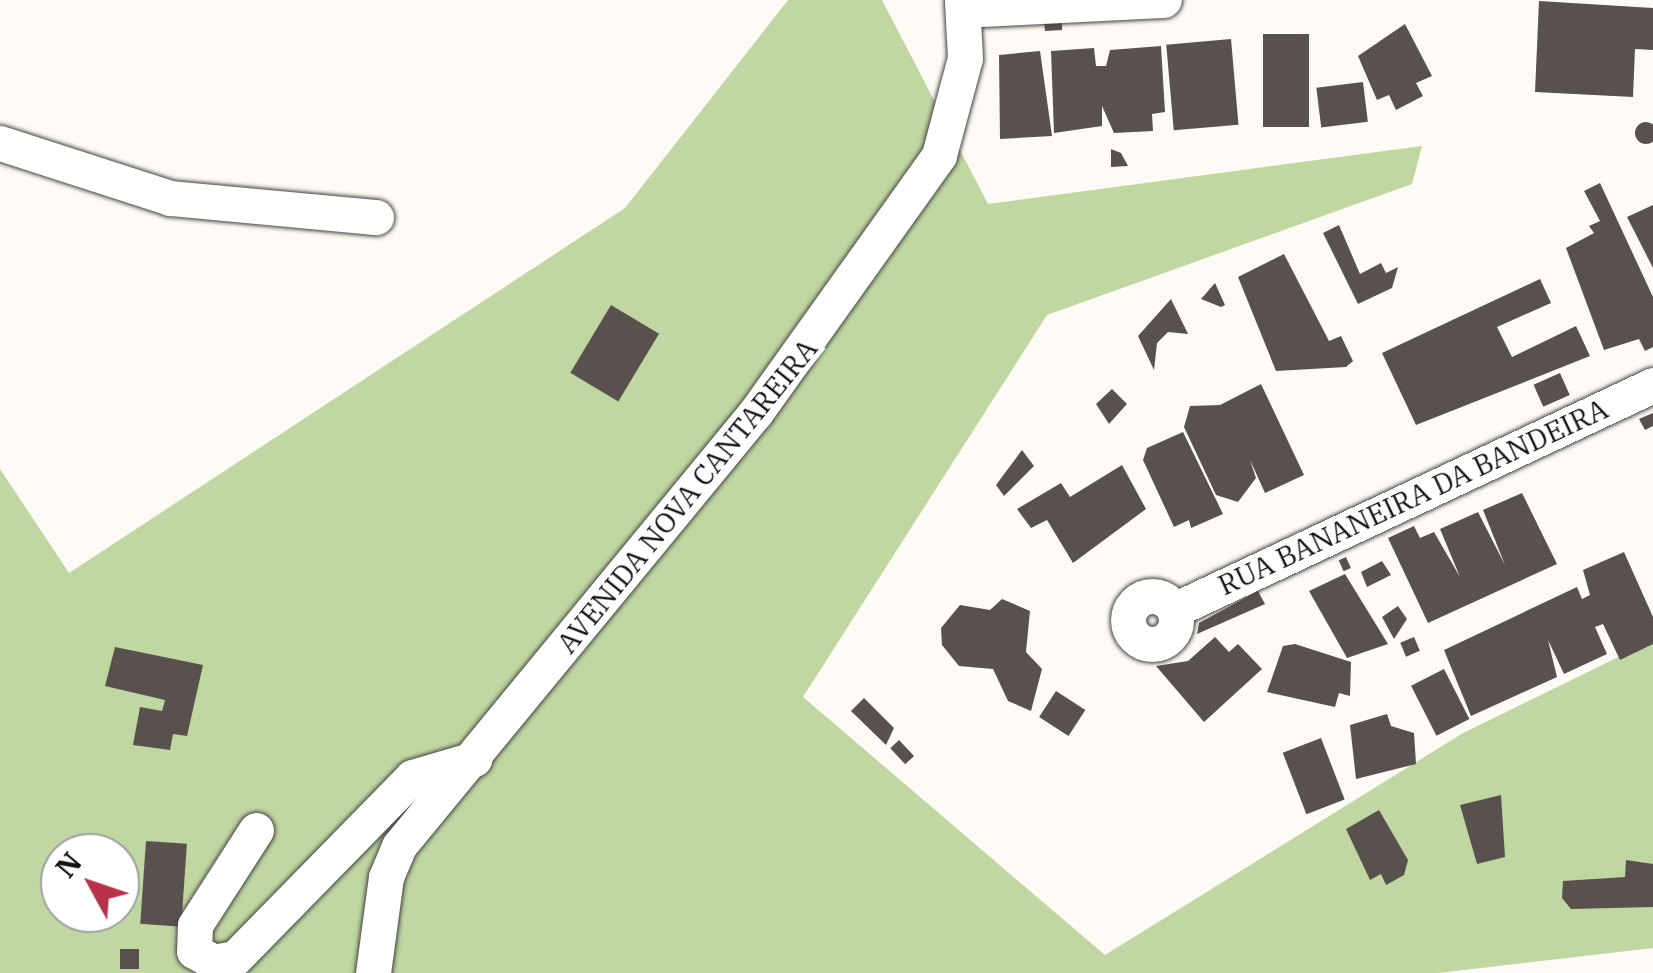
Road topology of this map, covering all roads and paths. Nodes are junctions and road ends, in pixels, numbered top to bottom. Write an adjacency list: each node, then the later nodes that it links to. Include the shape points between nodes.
1 (1164, 0): 2 (street)
2 (963, 5): 7 (street, AVENIDA NOVA CANTAREIRA, via 956,116 908,202 756,412)
3 (0, 143): 4 (street, via 170,198)
4 (376, 217)
5 (1653, 385): 6 (street, RUA BANANEIRA DA BANDEIRA)
6 (1174, 610)
7 (474, 759): 8 (street, via 412,778 235,958 214,962 194,951 195,925); 9 (street, AVENIDA NOVA CANTAREIRA, via 400,846 386,876)
8 (256, 830)
9 (373, 973)

